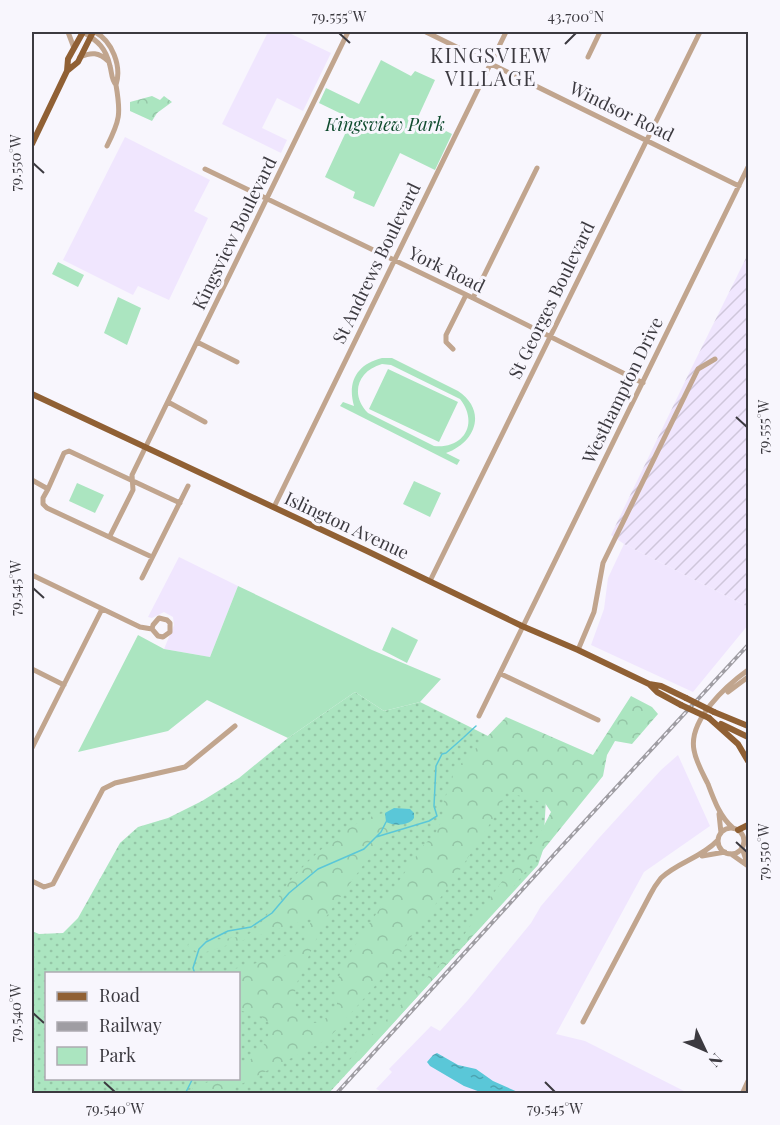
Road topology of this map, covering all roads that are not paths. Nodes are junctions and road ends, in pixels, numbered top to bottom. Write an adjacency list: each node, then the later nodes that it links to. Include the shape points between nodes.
1 (68, 32): 9 (street)
2 (83, 32): 8 (street); 9 (main road)
3 (348, 32): 23 (street, Kingsview Boulevard)
4 (426, 32): 12 (street, Windsor Road)
5 (506, 32): 12 (street, St Andrews Boulevard)
6 (600, 32): 11 (street)
7 (700, 32): 16 (street, St Georges Boulevard)
8 (93, 33): 10 (main road); 13 (street); 15 (street, via 111,45)
9 (74, 48): 14 (main road)
10 (80, 57): 13 (street, via 96,53); 14 (main road)
11 (588, 57)
12 (491, 63): 16 (street, Windsor Road); 24 (street, St Andrews Boulevard)
13 (110, 64): 15 (street)
14 (67, 71): 17 (main road)
15 (116, 85): 18 (street, via 118,123)
16 (646, 139): 22 (street, Windsor Road); 27 (street, St Georges Boulevard)
17 (32, 144)
18 (107, 146)
19 (748, 167): 22 (street, Westhampton Drive)
20 (537, 168): 26 (street)
21 (205, 169): 23 (street, York Road)
22 (739, 186): 32 (street, Westhampton Drive)
23 (267, 199): 24 (street, York Road); 28 (street, Kingsview Boulevard)
24 (395, 260): 25 (street, York Road); 42 (street, St Andrews Boulevard)
25 (466, 295): 26 (street, York Road); 29 (street, via 446,335 446,342)
26 (473, 298): 27 (street, York Road)
27 (550, 338): 32 (street, York Road); 47 (street, St Georges Boulevard)
28 (197, 342): 31 (street); 34 (street, Kingsview Boulevard)
29 (453, 349)
30 (715, 359): 51 (street, via 698,369 603,562 594,612)
31 (237, 362)
32 (643, 382): 49 (street, Westhampton Drive)
33 (32, 394): 36 (main road, Islington Avenue)
34 (168, 402): 35 (street); 36 (street, Kingsview Boulevard)
35 (205, 422)
36 (147, 447): 38 (street, Kingsview Boulevard); 42 (main road, Islington Avenue)
37 (32, 480): 40 (street)
38 (132, 482): 40 (street, via 66,451); 41 (street); 43 (street, Kingsview Boulevard, via 133,490)
39 (188, 486): 41 (street)
40 (48, 489): 43 (street, via 43,498 47,508)
41 (180, 503): 44 (street)
42 (274, 507): 47 (main road, Islington Avenue)
43 (111, 536): 44 (street)
44 (152, 557): 46 (street)
45 (32, 575): 48 (street)
46 (142, 578)
47 (430, 581): 49 (main road, Islington Avenue)
48 (102, 609): 50 (street, via 143,629); 57 (street)
49 (522, 626): 51 (main road, Islington Avenue); 54 (street, Westhampton Drive)
50 (153, 629)
51 (578, 650): 56 (main road, Islington Avenue)
52 (32, 669): 57 (street)
53 (748, 670): 58 (street)
54 (501, 674): 59 (street, Westhampton Drive); 61 (street)
55 (748, 677): 58 (street)
56 (649, 684): 60 (main road, Islington Avenue, bridge, via 657,692); 63 (main road, Islington Avenue, bridge)
57 (64, 685): 65 (street)
58 (712, 704): 67 (street, via 695,727 693,751)
59 (480, 716)
60 (709, 718): 64 (main road, Islington Avenue); 66 (main road, via 738,744)
61 (598, 720)
62 (235, 726): 76 (street, via 185,767 103,789 53,884 44,887)
63 (748, 726)
64 (748, 737)
65 (32, 748)
66 (748, 761)
67 (718, 809): 69 (street); 70 (street)
68 (748, 825): 69 (main road)
69 (736, 829): 70 (street); 72 (street, via 743,835)
70 (721, 833): 71 (street)
71 (718, 840): 73 (street, via 720,848); 74 (street)
72 (742, 848): 73 (street); 75 (street)
73 (728, 853): 74 (street); 75 (street)
74 (698, 857): 77 (street, via 661,878)
75 (748, 866)
76 (32, 881)
77 (583, 1022)
78 (748, 1080): 79 (street)
79 (742, 1094)

